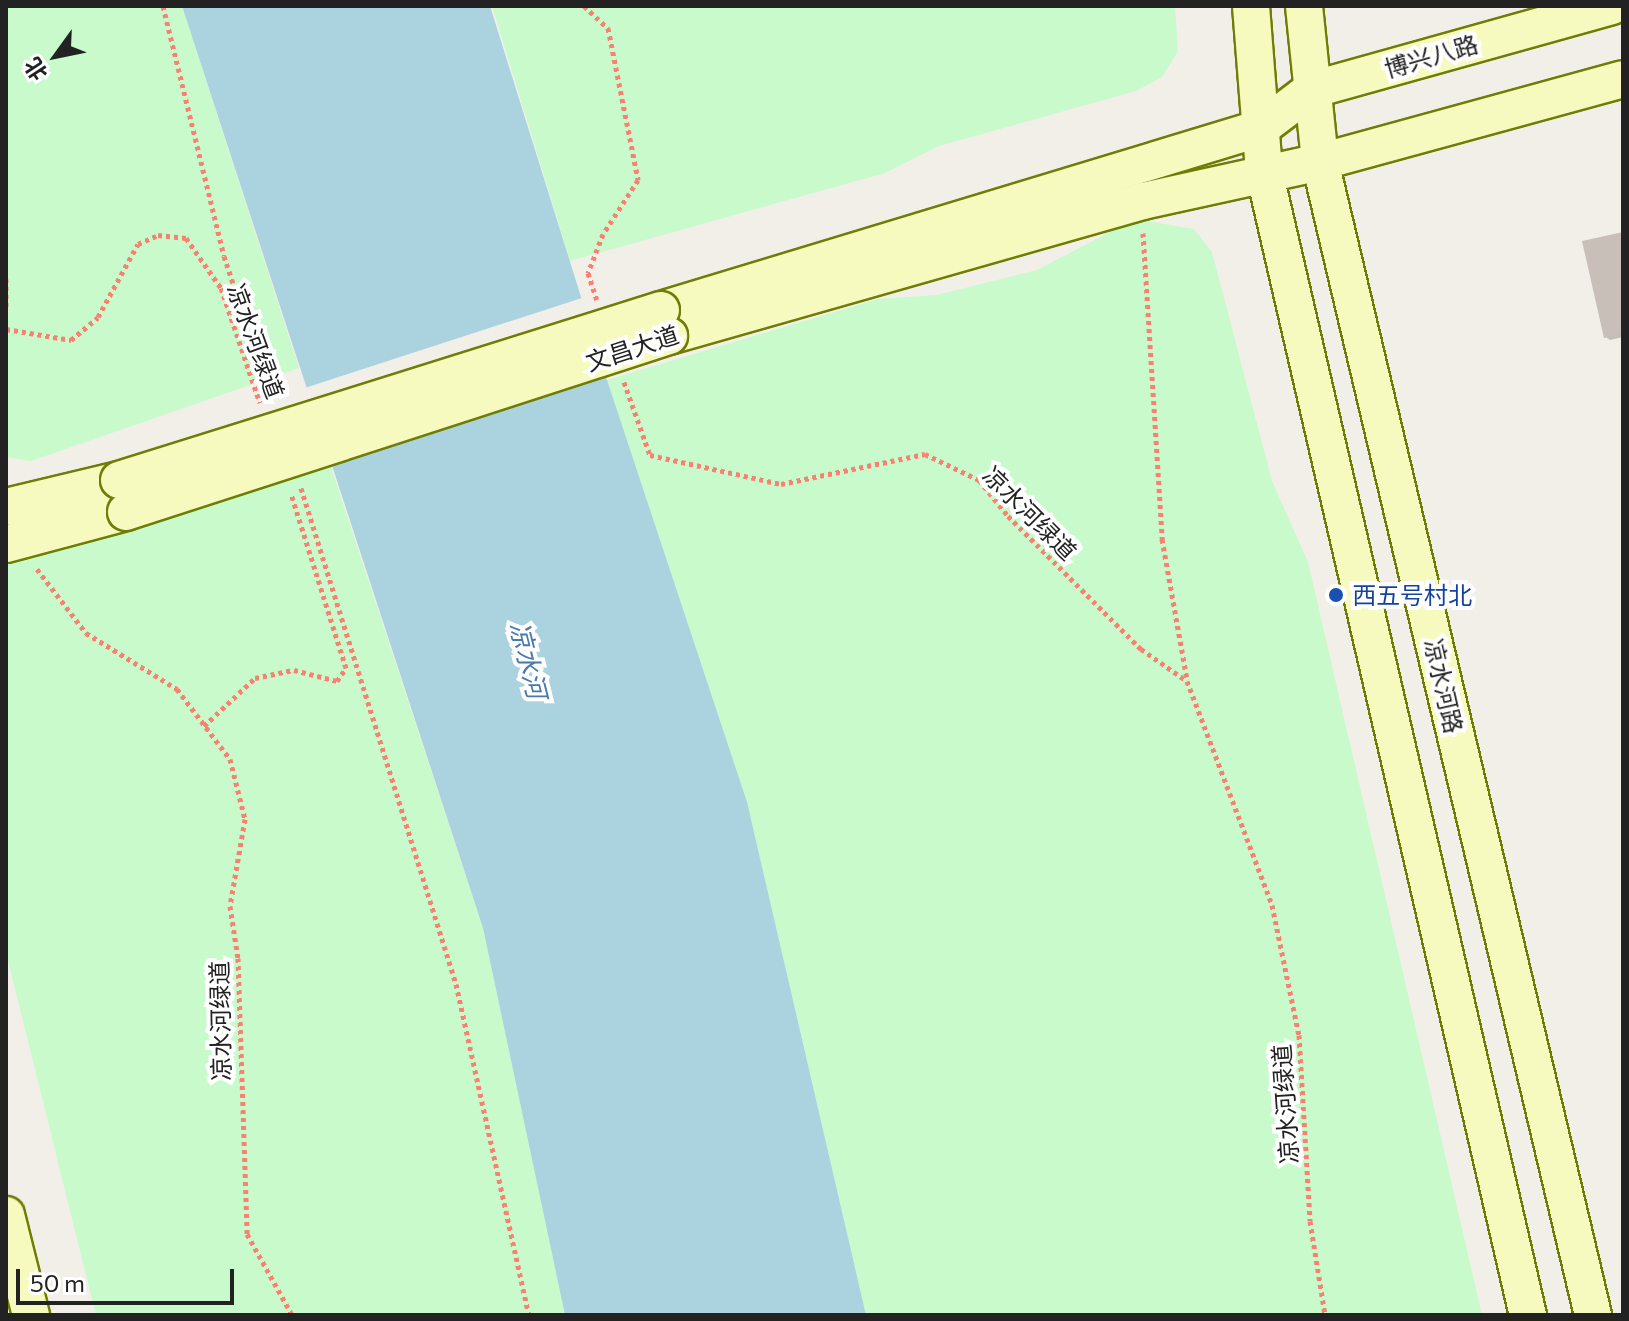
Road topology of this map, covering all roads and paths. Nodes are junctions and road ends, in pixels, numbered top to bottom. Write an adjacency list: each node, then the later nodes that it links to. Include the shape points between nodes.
1 (163, 6): 18 (path, via 224,256)
2 (584, 6): 14 (path, via 608,28 638,180 603,234 588,273)
3 (1251, 6): 8 (main road)
4 (1304, 6): 7 (main road, 凉水河路)
5 (1611, 6): 7 (main road, 博兴八路)
6 (1623, 79): 9 (main road)
7 (1311, 90): 8 (main road, 博兴八路); 9 (main road, 凉水河路)
8 (1261, 128): 10 (main road); 15 (main road, 文昌大道)
9 (1320, 162): 10 (main road); 31 (main road, 凉水河路)
10 (1264, 171): 11 (main road, 文昌大道); 30 (main road)
11 (1143, 201): 15 (main road, 文昌大道); 23 (path, via 1162,539)
12 (6, 279): 13 (path)
13 (6, 308)
14 (603, 316)
15 (665, 323): 22 (main road, 文昌大道, bridge)
16 (6, 329): 19 (path, 凉水河绿道, via 71,340 98,317 138,244 158,235 186,238 221,288)
17 (622, 374): 23 (path, 凉水河绿道, via 650,455 781,484 925,454 979,480 1141,649)
18 (272, 400)
19 (264, 415)
20 (296, 473): 28 (path, via 456,984)
21 (291, 494): 24 (path, via 346,668 337,681 294,670 255,678)
22 (9, 531): 24 (path, 凉水河绿道, via 86,633 177,689)
23 (1187, 681): 29 (path, 凉水河绿道, via 1272,905 1299,1035 1310,1221)
24 (204, 726): 27 (path, 凉水河绿道, via 230,759 245,819 230,906 238,958 247,1234)
25 (6, 1215): 26 (main road)
26 (31, 1315)
27 (292, 1315)
28 (529, 1315)
29 (1325, 1315)
30 (1528, 1315)
31 (1593, 1315)

